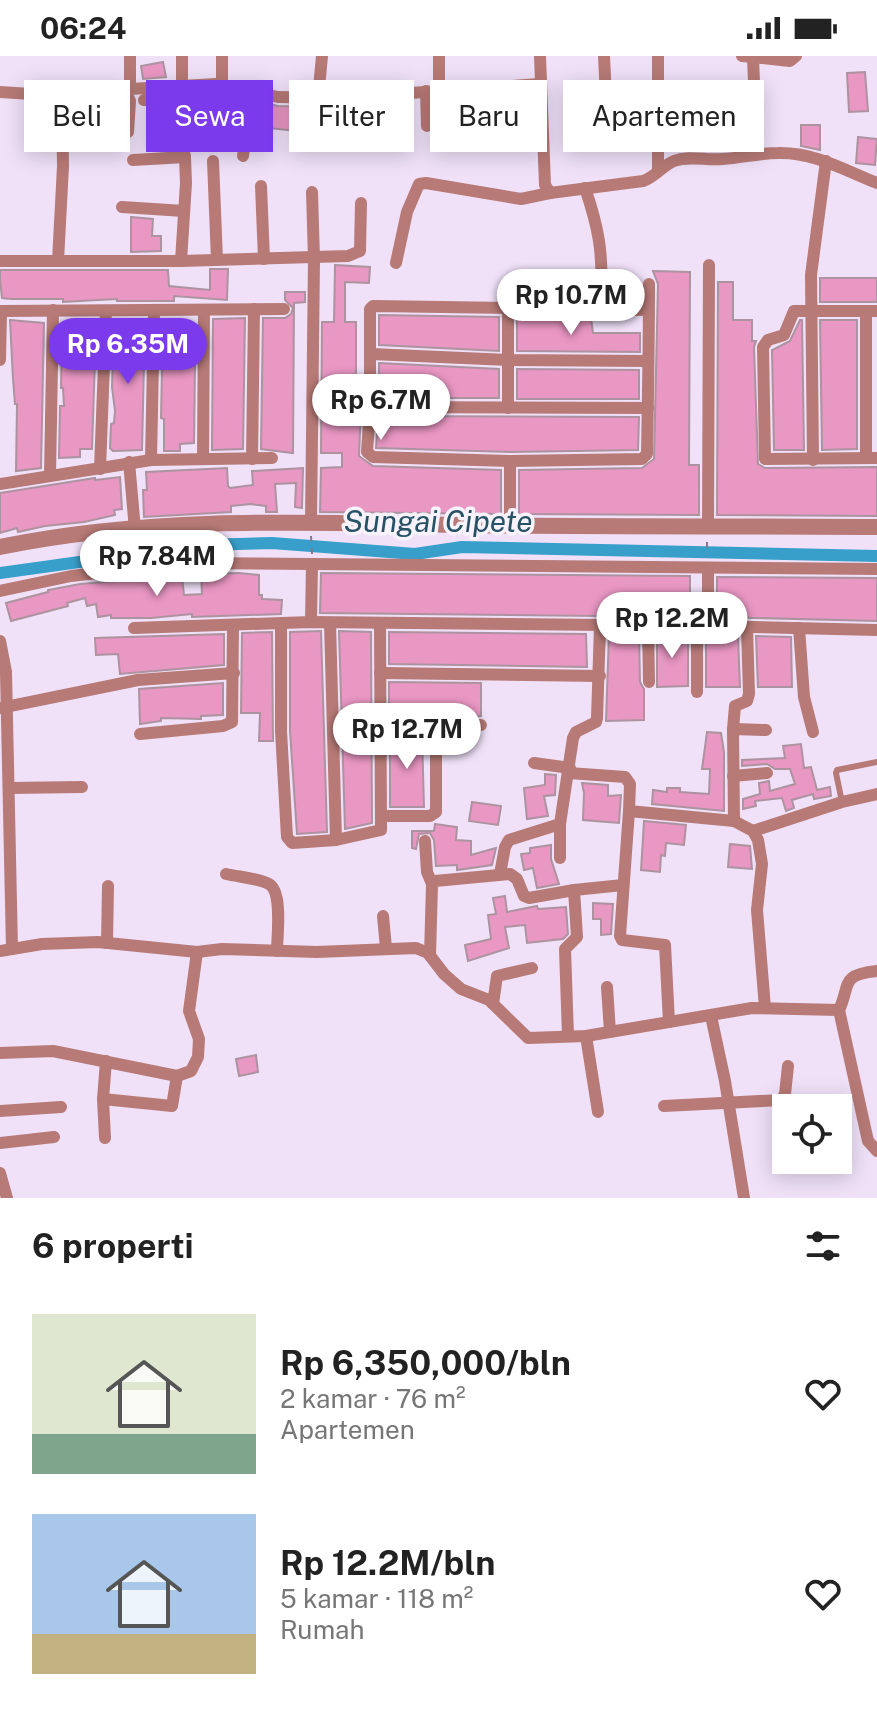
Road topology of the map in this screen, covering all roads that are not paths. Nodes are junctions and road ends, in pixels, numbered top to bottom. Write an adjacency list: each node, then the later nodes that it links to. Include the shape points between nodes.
1 (130, 56): 11 (street)
2 (182, 56): 12 (street)
3 (222, 56): 13 (street)
4 (322, 56): 14 (street)
5 (439, 56): 15 (street)
6 (540, 56): 16 (street)
7 (604, 56): 17 (street)
8 (658, 56): 32 (street)
9 (796, 56): 10 (street, via 790,61)
10 (748, 57): 26 (street)
11 (128, 80)
12 (182, 80)
13 (222, 80)
14 (320, 80)
15 (435, 80)
16 (540, 80)
17 (605, 80)
18 (0, 92): 19 (street)
19 (24, 93)
20 (144, 100): 28 (street, via 174,99)
21 (430, 108): 22 (street)
22 (427, 126)
23 (63, 152): 45 (street)
24 (244, 152): 27 (street)
25 (543, 152): 37 (street)
26 (757, 154): 31 (street, via 798,154); 32 (street, via 721,160 684,158)
27 (243, 156)
28 (185, 157): 29 (street); 40 (street)
29 (133, 160)
30 (213, 161): 43 (street)
31 (826, 161): 33 (street); 60 (street)
32 (658, 171): 35 (street, via 643,181)
33 (877, 183)
34 (261, 186): 41 (street)
35 (585, 188): 37 (street); 50 (street, via 599,233)
36 (312, 192): 42 (street)
37 (550, 193): 47 (street, via 521,199 419,184)
38 (361, 203): 42 (street, via 360,251)
39 (122, 207): 40 (street)
40 (184, 211): 46 (street)
41 (264, 259): 42 (street); 43 (street)
42 (314, 259): 81 (street)
43 (217, 260): 46 (street)
44 (0, 261): 45 (street)
45 (58, 261): 46 (street)
46 (181, 261)
47 (396, 263)
48 (709, 265): 84 (street)
49 (649, 284): 56 (street)
50 (601, 291)
51 (254, 309): 52 (street); 54 (street); 72 (street)
52 (284, 309)
53 (53, 310): 57 (street); 58 (street); 78 (street)
54 (204, 310): 59 (street); 71 (street)
55 (508, 310): 56 (street); 62 (street, via 373,306); 64 (street)
56 (649, 310): 65 (street)
57 (0, 311): 63 (street)
58 (106, 311): 59 (street); 77 (street)
59 (154, 311): 73 (street)
60 (810, 311): 61 (street); 74 (street); 74 (street, via 794,311 784,335 763,347 765,459)
61 (872, 311): 70 (street)
62 (371, 354): 64 (street); 66 (street)
63 (0, 360)
64 (509, 360): 65 (street); 67 (street)
65 (648, 361): 68 (street)
66 (370, 407): 67 (street); 75 (street, via 367,452 373,457)
67 (508, 408): 68 (street)
68 (648, 408): 75 (street, via 647,454 642,459)
69 (272, 458): 72 (street)
70 (872, 458): 74 (street)
71 (203, 459): 72 (street); 73 (street)
72 (252, 459)
73 (151, 460): 76 (street)
74 (813, 460)
75 (510, 461): 80 (street)
76 (129, 462): 77 (street); 83 (street)
77 (100, 469): 78 (street)
78 (50, 475): 79 (street)
79 (0, 483)
80 (510, 525): 81 (street); 84 (street)
81 (311, 526): 83 (street)
82 (877, 527): 84 (street)
83 (135, 530): 85 (street)
84 (707, 530)
85 (0, 547)
86 (312, 563): 87 (street); 89 (street, via 185,563 71,576); 90 (street)
87 (708, 564): 88 (street); 97 (street)
88 (877, 569)
89 (0, 591)
90 (311, 622): 91 (street); 93 (street)
91 (330, 623): 92 (street); 131 (street)
92 (380, 623): 96 (street); 104 (street)
93 (281, 624): 94 (street); 131 (street, via 287,840)
94 (233, 625): 98 (street); 103 (street)
95 (648, 625): 96 (street); 97 (street); 106 (street)
96 (600, 626): 105 (street)
97 (702, 626): 99 (street); 107 (street)
98 (134, 628)
99 (747, 628): 100 (street); 112 (street, via 749,694 747,701 735,706)
100 (799, 628): 101 (street); 114 (street, via 804,697)
101 (877, 630)
102 (0, 641): 108 (street, via 6,672)
103 (234, 673): 108 (street, via 138,680); 115 (street, via 231,724)
104 (380, 673): 105 (street); 110 (street)
105 (600, 676): 118 (street, via 596,722 575,734)
106 (649, 682)
107 (697, 692)
108 (3, 706): 122 (street)
109 (481, 725): 111 (street)
110 (380, 726): 111 (street); 126 (street)
111 (436, 726): 126 (street, via 436,812)
112 (733, 729): 113 (street); 120 (street)
113 (766, 730)
114 (813, 732)
115 (140, 734)
116 (877, 762): 124 (lane, via 837,770)
117 (534, 763): 118 (street)
118 (570, 771): 125 (street, via 625,777 630,784); 128 (street)
119 (767, 773): 120 (street)
120 (733, 776): 127 (street)
121 (82, 787): 122 (street)
122 (9, 788): 130 (street)
123 (877, 794): 124 (street)
124 (842, 802): 129 (street)
125 (629, 811): 127 (street); 137 (street)
126 (381, 816): 131 (street, via 379,832)
127 (734, 821): 129 (street)
128 (560, 824): 133 (street); 135 (street, via 509,840)
129 (753, 831): 151 (street, via 762,864 757,910)
130 (4, 836): 143 (street)
131 (336, 840)
132 (425, 841): 136 (street)
133 (560, 858)
134 (226, 874): 144 (street, via 274,889)
135 (500, 874): 136 (street); 139 (street, via 514,876 526,897)
136 (432, 884): 146 (street)
137 (623, 885): 139 (street); 154 (street, via 620,938 665,945)
138 (108, 886): 141 (street)
139 (574, 890): 156 (street, via 577,937 565,949)
140 (383, 916): 142 (street)
141 (107, 943): 143 (street); 145 (street)
142 (386, 948): 144 (street); 146 (street, via 416,948)
143 (6, 950)
144 (277, 951): 145 (street)
145 (197, 952): 161 (street, via 189,1011 199,1039 198,1057 191,1071)
146 (430, 956): 150 (street, via 461,989)
147 (532, 968): 150 (street, via 497,976)
148 (877, 971): 152 (street, via 850,980)
149 (607, 987): 155 (street)
150 (493, 1004): 156 (street, via 528,1038)
151 (765, 1008): 152 (street); 153 (street)
152 (839, 1010): 171 (street, via 868,1141)
153 (711, 1016): 154 (street); 163 (street)
154 (669, 1022): 155 (street)
155 (610, 1032): 157 (street)
156 (568, 1036): 157 (street)
157 (586, 1036): 167 (street)
158 (0, 1053): 159 (street, via 53,1051)
159 (106, 1061): 161 (street); 162 (street)
160 (788, 1066): 163 (street, via 781,1100)
161 (177, 1076): 162 (street, via 172,1106)
162 (103, 1099): 169 (street)
163 (728, 1104): 164 (street); 174 (street)
164 (664, 1106)
165 (61, 1107): 166 (street)
166 (0, 1111)
167 (598, 1112)
168 (54, 1137): 170 (street)
169 (105, 1138)
170 (0, 1143)
171 (877, 1151)
172 (0, 1173): 173 (street)
173 (7, 1198)
174 (744, 1198)

